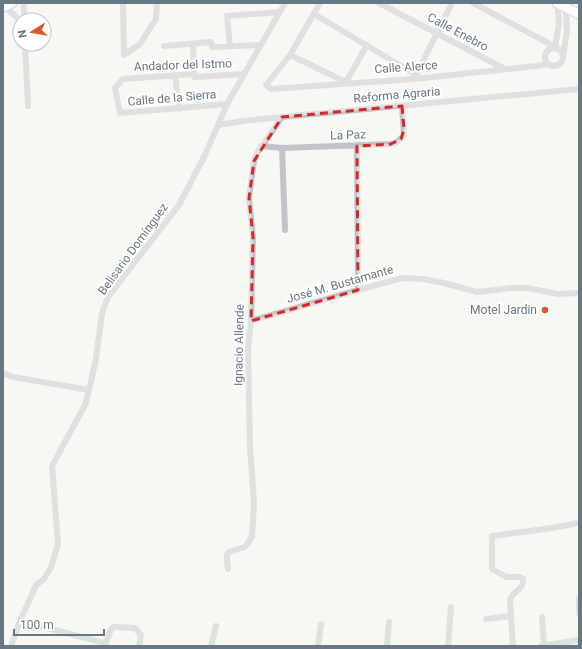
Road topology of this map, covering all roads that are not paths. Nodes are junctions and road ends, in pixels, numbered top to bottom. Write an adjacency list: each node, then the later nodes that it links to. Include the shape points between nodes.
1 (123, 3): 2 (street, via 124,55 140,44 156,20)
2 (157, 3)
3 (285, 3): 10 (street, Belisario Domínguez)
4 (320, 3): 11 (street)
5 (379, 3): 12 (street, Calle Enebro)
6 (452, 3): 12 (street)
7 (473, 3): 18 (street)
8 (557, 3): 9 (main road); 18 (street, via 559,23)
9 (574, 9): 21 (street)
10 (280, 12): 14 (street, Belisario Domínguez); 17 (street, via 227,16)
11 (314, 14): 15 (street); 20 (street)
12 (437, 33): 23 (street, Calle Enebro); 27 (street)
13 (193, 44): 16 (street); 17 (street, via 211,42 212,47); 24 (street)
14 (261, 45): 17 (street); 25 (street, Belisario Domínguez)
15 (367, 45): 27 (street); 28 (street)
16 (164, 46)
17 (230, 46)
18 (554, 47): 21 (street, via 561,50); 22 (street, via 549,48 545,54)
19 (25, 52): 30 (street)
20 (290, 55): 28 (street); 28 (street, Calle Alerce, via 266,85 271,88)
21 (563, 56): 22 (street, via 558,65)
22 (548, 64): 23 (street, Calle Alerce)
23 (506, 69): 27 (street, Calle Alerce)
24 (194, 74): 25 (street, Andador del Istmo, via 194,77); 26 (street, Andador del Istmo)
25 (244, 74): 32 (street, Belisario Domínguez)
26 (175, 75): 33 (street); 34 (street, Andador del Istmo, via 123,79 115,88)
27 (415, 77): 28 (street, Calle Alerce)
28 (346, 82)
29 (579, 89): 31 (street, Reforma Agraria)
30 (28, 106)
31 (402, 106): 35 (street, Reforma Agraria); 38 (street, La Paz, via 404,135 401,139 391,144)
32 (225, 108): 33 (street, Calle de la Sierra); 36 (street, Belisario Domínguez)
33 (179, 109): 34 (street, Calle de la Sierra)
34 (120, 114)
35 (282, 117): 36 (street, Reforma Agraria); 37 (street, Ignacio Allende)
36 (218, 125): 45 (street, Belisario Domínguez, via 179,205 108,297 102,313)
37 (261, 146): 39 (street, La Paz); 43 (street, Ignacio Allende, via 254,161 250,194 253,237)
38 (357, 146): 39 (street, La Paz); 41 (street)
39 (282, 148): 40 (street)
40 (285, 230)
41 (358, 290): 42 (street, José M. Bustamante, via 402,278 423,279 477,292 526,288 558,294); 43 (street, José M. Bustamante)
42 (579, 293)
43 (251, 321): 47 (street, Ignacio Allende, via 248,349 254,502 252,537 244,547 229,552)
44 (3, 373): 45 (street)
45 (89, 390): 54 (street, Belisario Domínguez, via 86,403 52,466 58,544 51,567 44,579 36,585)
46 (579, 523): 51 (street, via 492,536 492,569 506,577 520,576 523,579 522,588 510,599)
47 (228, 569)
48 (579, 599): 50 (street)
49 (451, 607): 65 (street)
50 (579, 613)
51 (510, 616): 53 (street); 66 (street)
52 (542, 617): 67 (street)
53 (486, 619)
54 (20, 621): 59 (street); 60 (street, Belisario Domínguez)
55 (389, 622): 64 (street)
56 (321, 624): 63 (street)
57 (216, 626): 62 (street)
58 (579, 640): 67 (street)
59 (105, 645): 61 (street, via 114,626 135,628 141,634)
60 (11, 646)
61 (139, 646)
62 (211, 646)
63 (318, 646)
64 (387, 646)
65 (448, 646)
66 (513, 646)
67 (542, 646)

